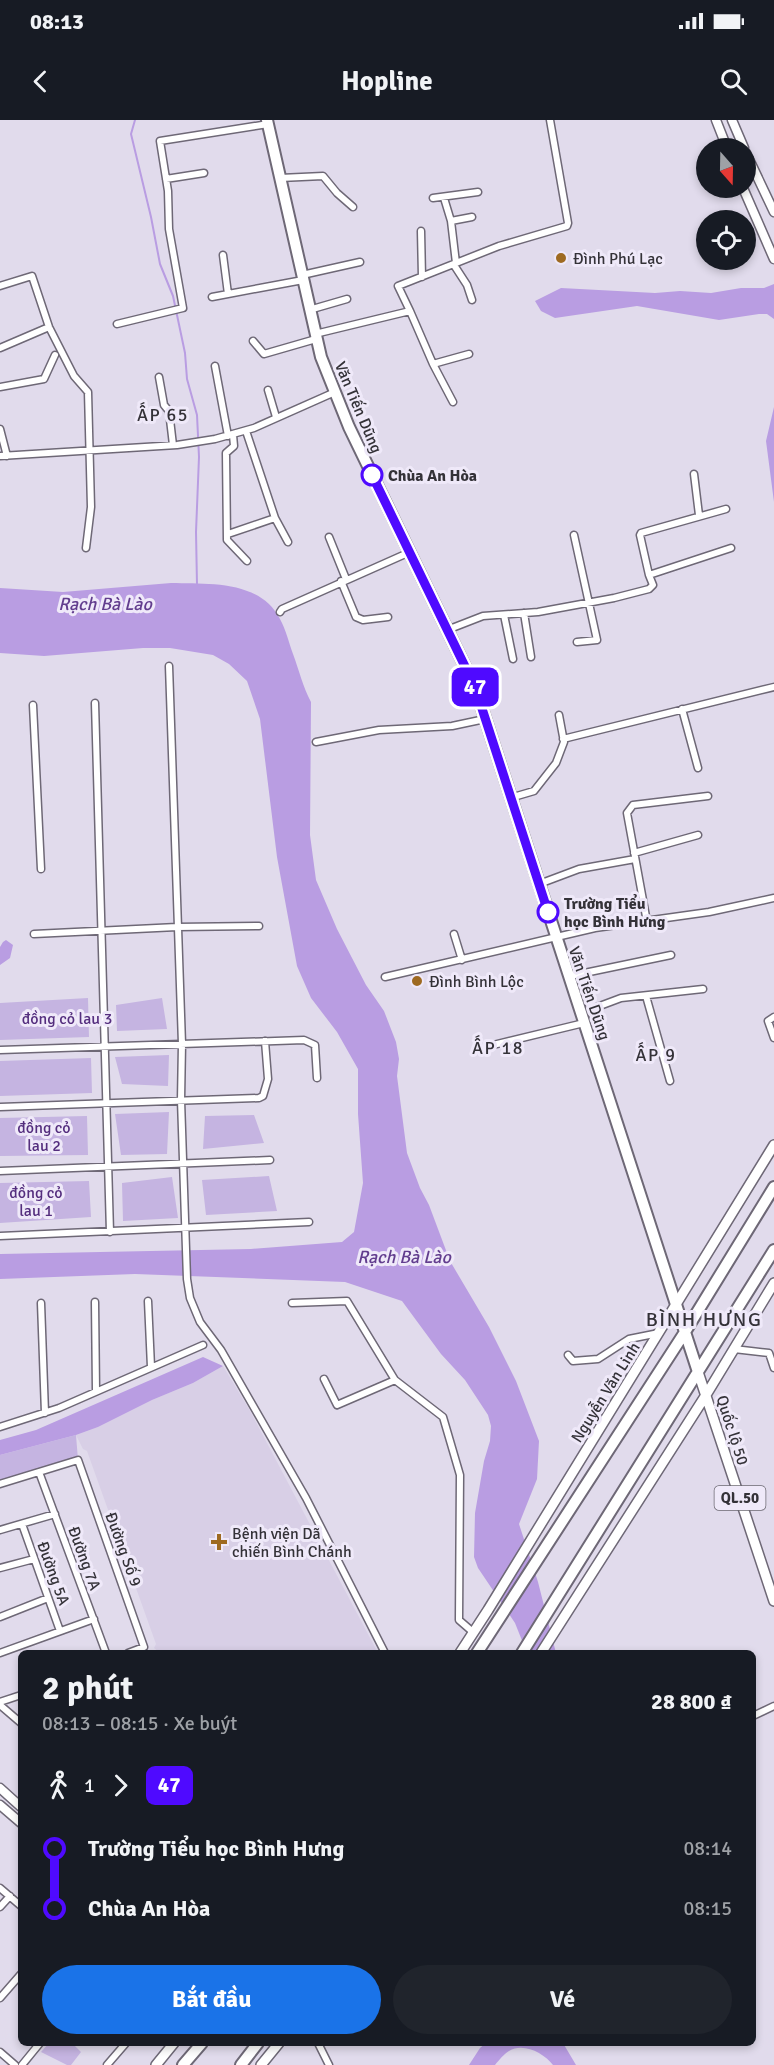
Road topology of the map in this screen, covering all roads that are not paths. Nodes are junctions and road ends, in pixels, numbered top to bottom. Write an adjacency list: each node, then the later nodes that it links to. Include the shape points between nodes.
1 (550, 120): 23 (street, via 567,226)
2 (716, 120): 5 (main road)
3 (732, 120): 6 (main road)
4 (268, 122): 9 (highway, Văn Tiến Dũng / QL.50); 10 (street, via 160,141)
5 (723, 138)
6 (740, 138)
7 (204, 172): 10 (street)
8 (756, 174): 16 (main road)
9 (280, 178): 15 (street, via 323,176); 25 (highway, Văn Tiến Dũng / QL.50)
10 (166, 179): 33 (street, via 169,229 183,308)
11 (478, 192): 13 (street)
12 (433, 198): 13 (street)
13 (444, 198): 18 (street)
14 (747, 198): 21 (main road)
15 (352, 207)
16 (774, 212)
17 (472, 217): 18 (street)
18 (451, 221): 23 (street)
19 (421, 231): 24 (street)
20 (223, 255): 27 (street)
21 (774, 259)
22 (360, 262): 25 (street)
23 (455, 264): 24 (street); 30 (street)
24 (422, 277): 32 (street, via 398,286)
25 (302, 278): 27 (street); 31 (highway, Văn Tiến Dũng / QL.50)
26 (0, 286): 34 (street, via 31,275)
27 (228, 294): 28 (street)
28 (212, 297)
29 (347, 299): 31 (street)
30 (472, 300)
31 (309, 310): 35 (highway, Văn Tiến Dũng / QL.50)
32 (410, 310): 35 (street); 40 (street)
33 (117, 324)
34 (49, 327): 37 (street); 52 (street, via 74,376 88,392)
35 (316, 337): 36 (street, via 264,354); 45 (highway, Văn Tiến Dũng / QL.50)
36 (253, 341)
37 (0, 348)
38 (470, 354): 40 (street)
39 (55, 355): 43 (street, via 44,379)
40 (433, 364): 46 (street)
41 (215, 366): 50 (street)
42 (159, 377): 51 (street)
43 (0, 387)
44 (268, 390): 47 (street)
45 (335, 392): 47 (street); 64 (highway, Văn Tiến Dũng / QL.50)
46 (453, 402)
47 (276, 417): 49 (street)
48 (0, 429): 53 (street)
49 (246, 431): 50 (street); 57 (street)
50 (231, 435): 51 (street); 58 (street, via 234,446 226,453)
51 (175, 445): 52 (street)
52 (89, 451): 53 (street); 62 (street, via 91,507)
53 (3, 456)
54 (694, 474): 56 (street)
55 (726, 509): 56 (street)
56 (699, 515): 66 (street, via 641,533)
57 (275, 518): 58 (street); 61 (street)
58 (228, 534): 65 (street, via 227,540)
59 (574, 535): 68 (street)
60 (329, 537): 67 (street)
61 (288, 542)
62 (86, 548)
63 (731, 548): 66 (street)
64 (410, 552): 67 (street); 73 (highway, Văn Tiến Dũng / QL.50)
65 (247, 561)
66 (649, 575): 68 (street, via 649,589)
67 (343, 580): 69 (street); 72 (street, via 356,617)
68 (588, 602): 70 (street); 74 (street, via 597,640)
69 (280, 612)
70 (524, 613): 71 (street); 75 (street)
71 (504, 615): 73 (street, via 483,616); 76 (street)
72 (388, 617)
73 (447, 630): 83 (highway, Văn Tiến Dũng / QL.50, via 475,687)
74 (577, 642)
75 (531, 657)
76 (513, 659)
77 (169, 666): 96 (street)
78 (774, 687): 81 (street)
79 (95, 703): 97 (street)
80 (33, 705): 91 (street)
81 (682, 709): 84 (street); 86 (street)
82 (559, 715): 84 (street)
83 (485, 719): 85 (street, via 452,726 379,730); 88 (highway, Văn Tiến Dũng / QL.50)
84 (563, 739): 88 (street, via 556,763 534,791)
85 (315, 742)
86 (698, 768)
87 (708, 796): 90 (street, via 633,805 627,813)
88 (510, 798): 92 (highway, Văn Tiến Dũng / QL.50)
89 (698, 835): 90 (street)
90 (634, 856): 92 (street, via 579,869); 94 (street)
91 (41, 869)
92 (539, 884): 100 (highway, Văn Tiến Dũng / QL.50)
93 (774, 898): 94 (street)
94 (647, 922): 100 (street)
95 (260, 926): 96 (street)
96 (177, 927): 97 (street); 112 (street)
97 (102, 931): 98 (street); 114 (street)
98 (34, 934)
99 (454, 934): 102 (street)
100 (555, 936): 102 (street); 103 (highway, Văn Tiến Dũng / QL.50)
101 (671, 955): 103 (street)
102 (462, 960): 104 (street)
103 (570, 976): 109 (highway, Văn Tiến Dũng / QL.50)
104 (385, 977)
105 (703, 989): 106 (street)
106 (646, 996): 107 (street, via 621,998); 117 (street)
107 (597, 1007)
108 (774, 1017): 110 (street, via 768,1021)
109 (584, 1023): 113 (street); 138 (highway, Văn Tiến Dũng / QL.50)
110 (774, 1038)
111 (265, 1041): 112 (street); 116 (street, via 304,1040 315,1045); 118 (street, via 268,1079 259,1098)
112 (182, 1044): 114 (street); 118 (street)
113 (493, 1045)
114 (105, 1047): 115 (street); 119 (street)
115 (0, 1050)
116 (317, 1078)
117 (670, 1081)
118 (181, 1100): 119 (street); 123 (street)
119 (106, 1104): 120 (street); 124 (street)
120 (0, 1107)
121 (774, 1145): 138 (main road, Nguyễn Văn Linh)
122 (270, 1160): 123 (street)
123 (183, 1162): 124 (street); 128 (street)
124 (108, 1167): 125 (street); 129 (street)
125 (0, 1171)
126 (774, 1187): 139 (highway, Nguyễn Văn Linh)
127 (309, 1222): 128 (street)
128 (186, 1228): 129 (street); 170 (street, via 187,1279 200,1322 306,1498)
129 (110, 1232): 130 (street)
130 (0, 1236)
131 (774, 1250): 146 (highway)
132 (774, 1283): 133 (main road)
133 (771, 1295): 142 (main road)
134 (148, 1300): 144 (street)
135 (94, 1302): 149 (street)
136 (41, 1303): 151 (street)
137 (292, 1303): 148 (street, via 347,1301)
138 (676, 1303): 139 (highway, Quốc lộ 50 / QL.50); 140 (main road, Nguyễn Văn Linh)
139 (686, 1332): 146 (highway, Quốc lộ 50 / QL.50); 172 (highway, Nguyễn Văn Linh)
140 (660, 1333): 143 (street, via 629,1339 598,1359 573,1360); 167 (main road, Nguyễn Văn Linh)
141 (203, 1345): 144 (street)
142 (734, 1349): 145 (street, via 769,1353); 150 (main road)
143 (568, 1355)
144 (151, 1367): 149 (street)
145 (774, 1368)
146 (698, 1372): 150 (main road, Quốc lộ 50 / QL.50); 160 (highway)
147 (324, 1379): 148 (street, via 338,1405)
148 (395, 1380): 167 (street, via 443,1417 460,1475 459,1620)
149 (96, 1391): 151 (street)
150 (706, 1395): 161 (main road); 163 (main road, Quốc lộ 50 / QL.50)
151 (45, 1413): 152 (street)
152 (0, 1427)
153 (39, 1472): 154 (street); 155 (street, Đường 7A); 169 (street, Đường Số 9, via 78,1460 144,1647)
154 (0, 1484)
155 (55, 1514): 156 (street); 165 (street, Đường 7A)
156 (22, 1524): 157 (street); 158 (street, Đường 5A)
157 (0, 1530)
158 (34, 1559): 159 (street); 162 (street, Đường 5A)
159 (0, 1568)
160 (574, 1570): 161 (main road); 173 (highway)
161 (588, 1577): 174 (main road)
162 (48, 1598): 164 (street); 166 (street, Đường 5A)
163 (774, 1601)
164 (0, 1617)
165 (94, 1619): 166 (street); 168 (street, Đường 7A)
166 (60, 1632): 175 (street)
167 (474, 1633): 171 (main road, Nguyễn Văn Linh)
168 (105, 1650)
169 (136, 1650)
170 (383, 1650)
171 (462, 1650)
172 (479, 1650)
173 (524, 1650)
174 (543, 1650)
175 (0, 1653)
176 (18, 1696): 177 (street)
177 (0, 1703): 180 (street)
178 (774, 1706): 179 (street)
179 (756, 1715)
180 (18, 1720)
181 (0, 1788): 182 (main road)
182 (18, 1804)
183 (0, 1805): 184 (main road)
184 (18, 1820)
185 (0, 1888): 186 (street)
186 (10, 1896): 187 (street); 188 (street)
187 (18, 1903)
188 (0, 1907)
189 (18, 1977): 190 (street)
190 (0, 1998)
191 (38, 2046): 200 (street)
192 (123, 2046): 201 (street)
193 (172, 2046): 202 (main road)
194 (199, 2046): 203 (highway)
195 (256, 2046): 204 (highway)
196 (277, 2046): 205 (main road)
197 (320, 2046): 206 (street)
198 (0, 2052): 199 (street)
199 (15, 2065)
200 (22, 2065)
201 (107, 2065)
202 (156, 2065)
203 (183, 2065)
204 (241, 2065)
205 (261, 2065)
206 (329, 2065)

